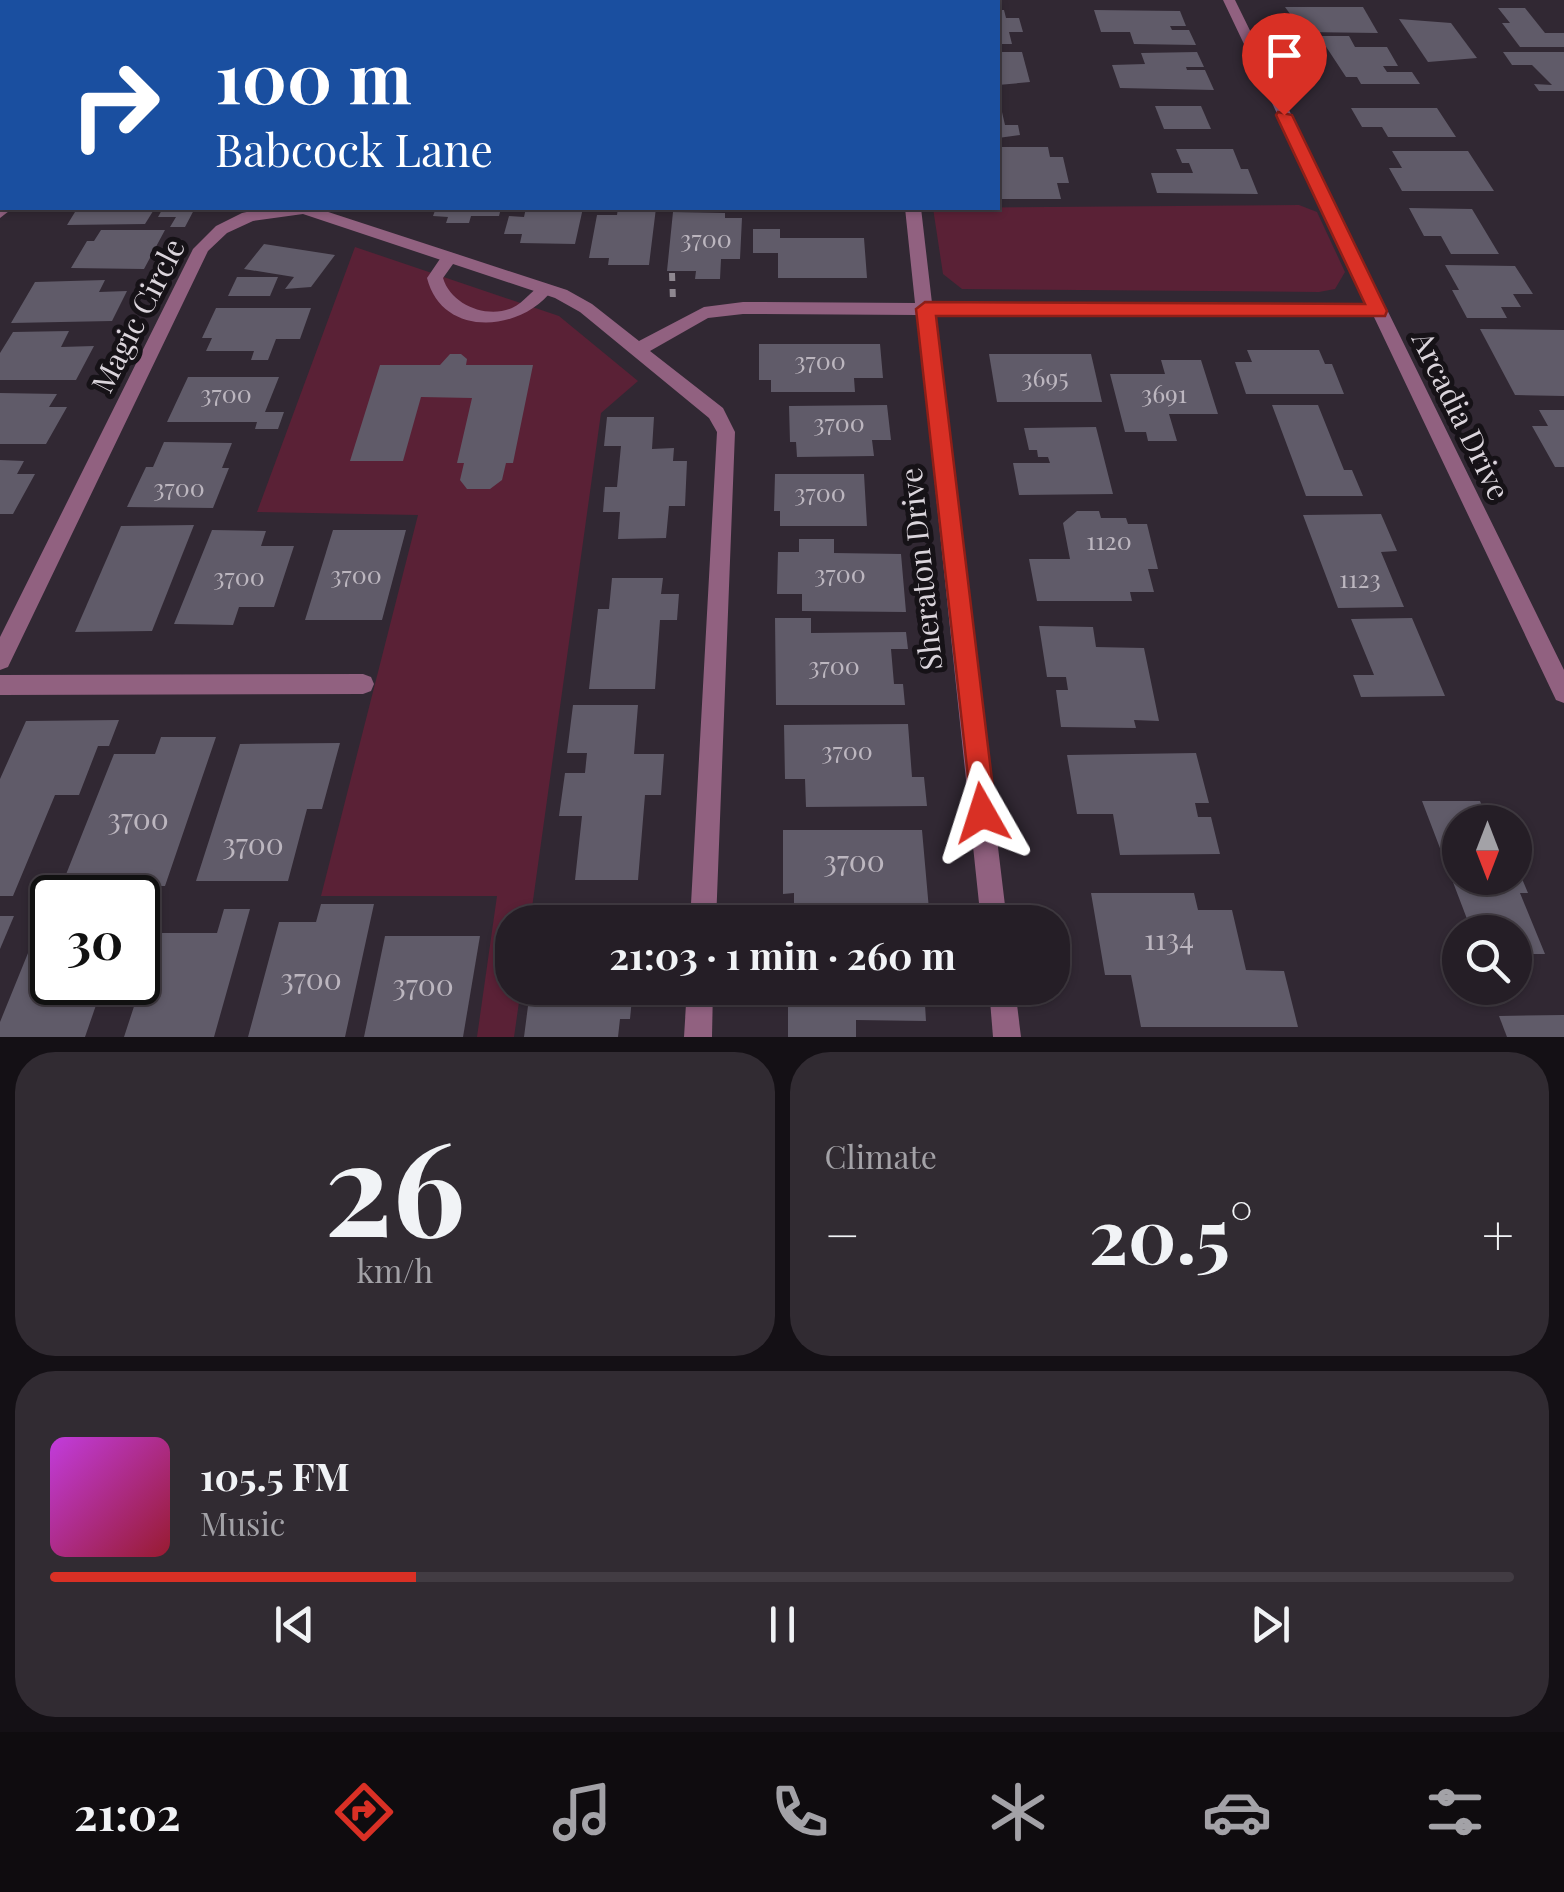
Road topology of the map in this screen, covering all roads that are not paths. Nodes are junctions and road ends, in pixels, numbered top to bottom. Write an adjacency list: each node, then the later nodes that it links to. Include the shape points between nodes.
1 (1229, 0): 8 (street, Arcadia Drive)
2 (286, 210): 10 (street, Magic Circle, via 254,214 201,248)
3 (308, 210): 5 (street, Magic Circle)
4 (914, 210): 7 (street, Sheraton Drive)
5 (450, 257): 6 (street, Magic Circle); 6 (street, via 435,278 437,290 474,314 513,314)
6 (546, 289): 9 (street, Magic Circle, via 586,308)
7 (925, 309): 8 (street); 9 (street, via 729,309 688,320); 15 (street, Sheraton Drive)
8 (1378, 311): 13 (street, Arcadia Drive)
9 (639, 349): 14 (street, Magic Circle, via 716,413 726,441)
10 (0, 660)
11 (363, 684): 12 (street)
12 (0, 685)
13 (1564, 693)
14 (704, 905)
15 (992, 905)
16 (699, 1005): 18 (street)
17 (1004, 1005): 19 (street)
18 (698, 1037)
19 (1008, 1037)

